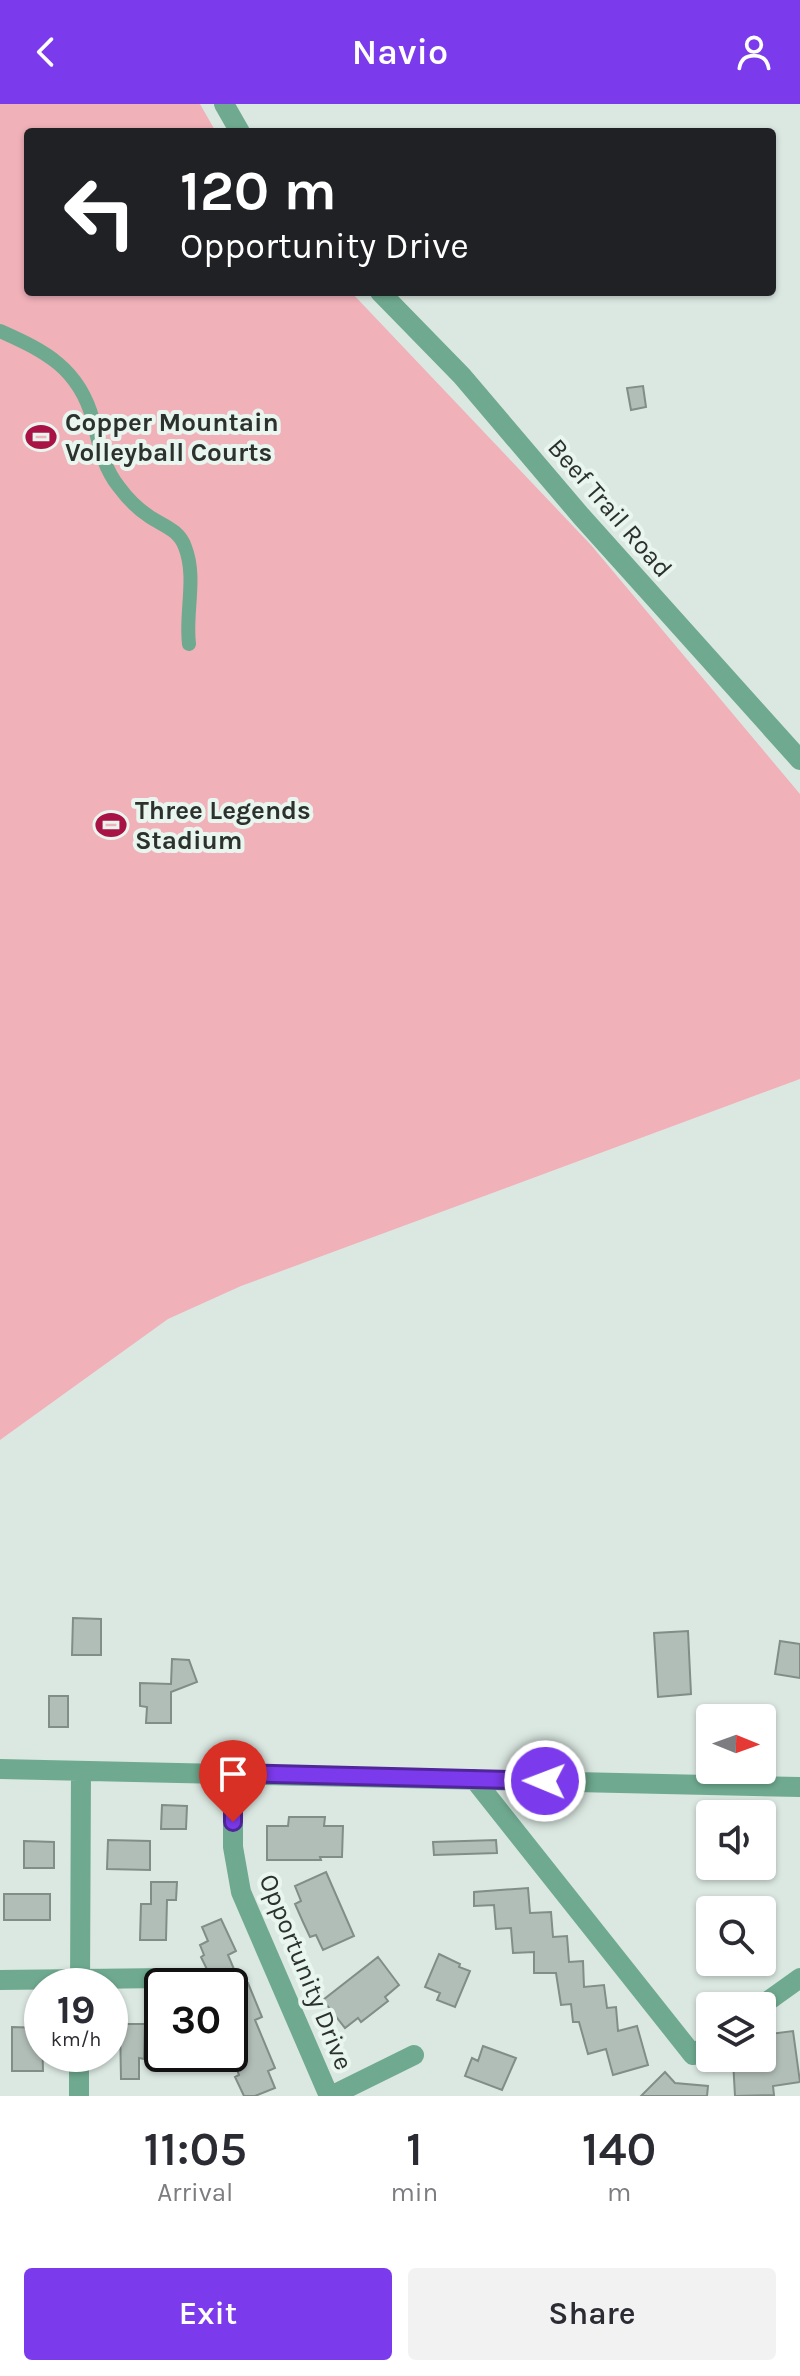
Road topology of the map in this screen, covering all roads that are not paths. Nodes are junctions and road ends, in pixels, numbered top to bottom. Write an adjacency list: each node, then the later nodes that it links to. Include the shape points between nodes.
1 (224, 104): 2 (street)
2 (238, 128)
3 (384, 296): 6 (street, Beef Trail Road, via 462,376)
4 (0, 331): 5 (street, via 59,362 92,416 111,478 147,515 180,535 189,562)
5 (189, 644)
6 (800, 760)
7 (0, 1769): 8 (street)
8 (81, 1771): 9 (street); 12 (street)
9 (233, 1773): 10 (street); 21 (street, Opportunity Drive, via 233,1847 241,1892)
10 (474, 1779): 11 (street); 17 (street)
11 (800, 1787)
12 (80, 1968)
13 (800, 1978): 16 (street)
14 (0, 1980): 15 (street)
15 (24, 1981)
16 (776, 1995)
17 (696, 2053)
18 (414, 2055): 21 (street)
19 (79, 2072): 20 (street)
20 (79, 2096)
21 (330, 2096)

